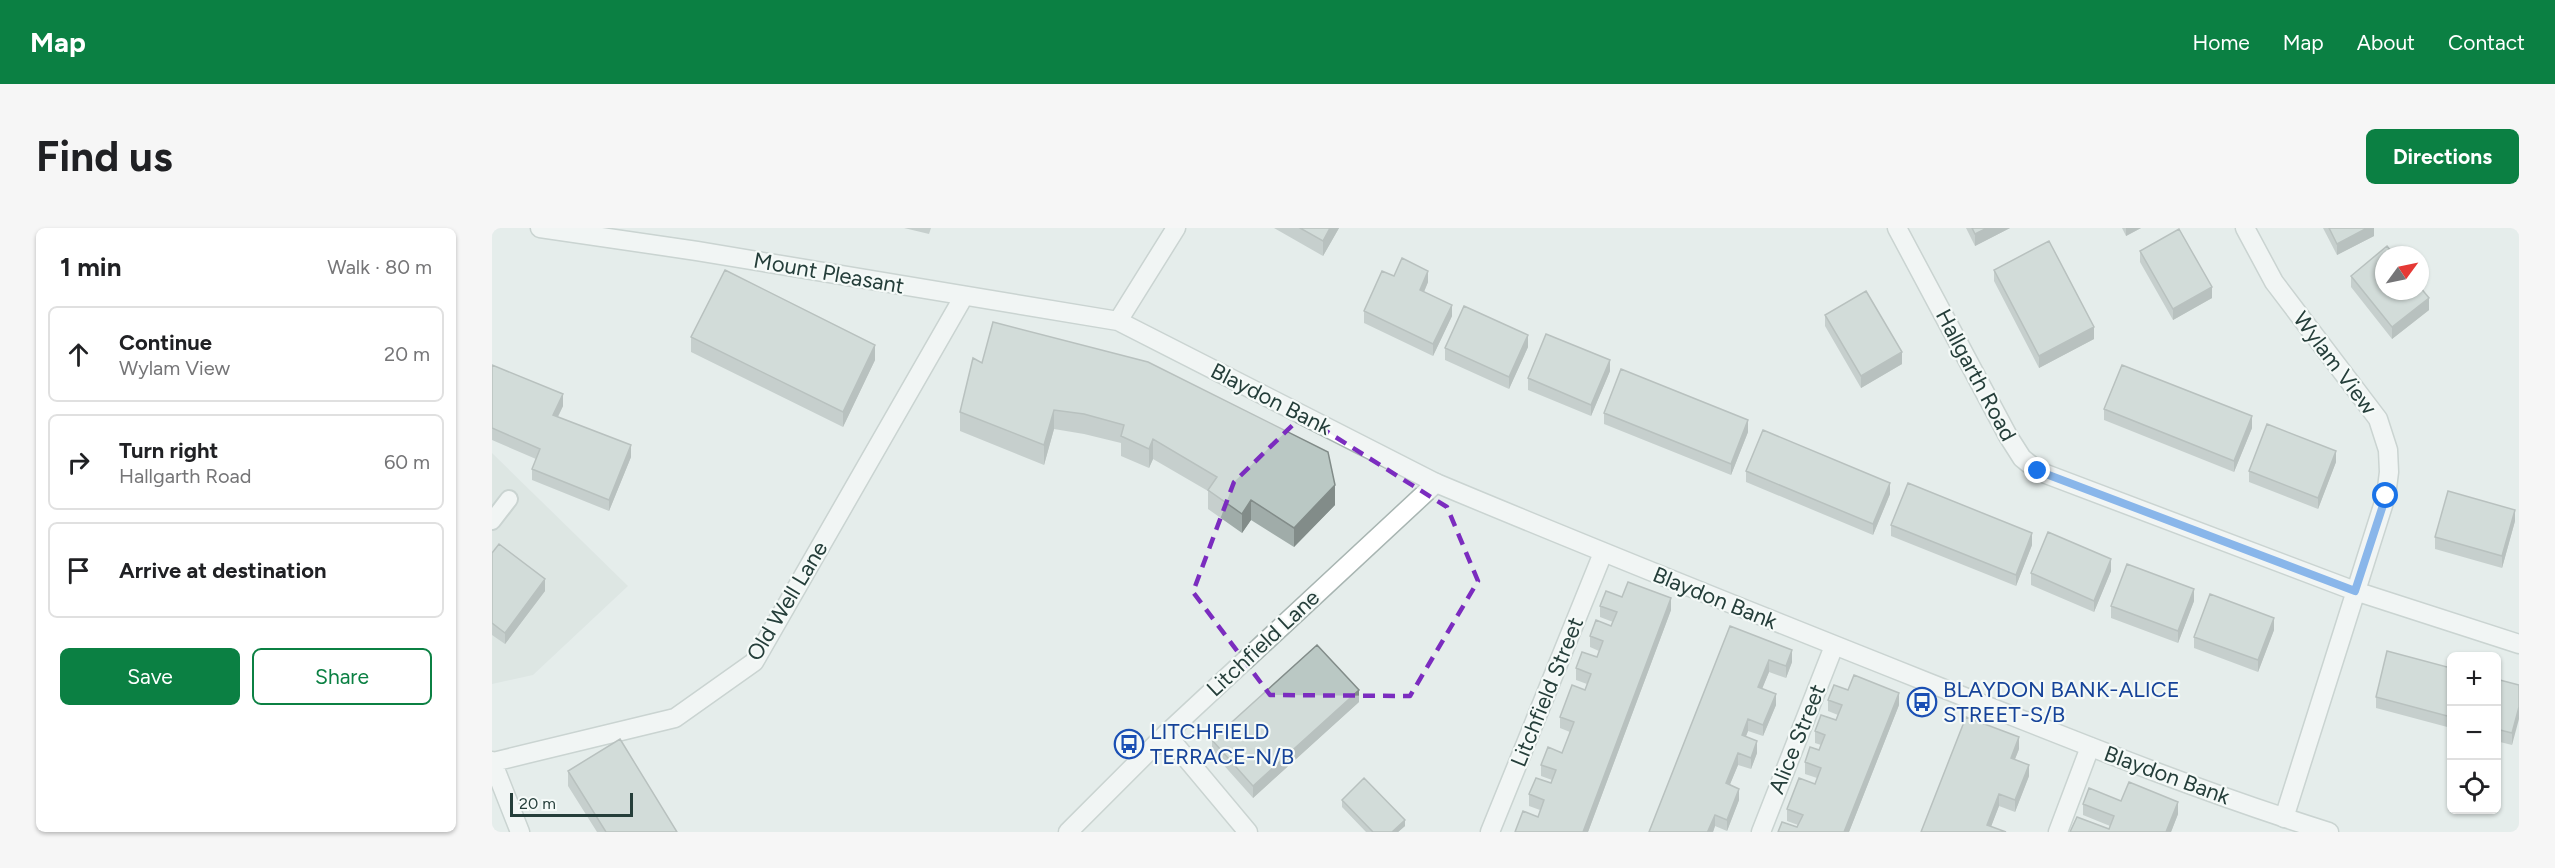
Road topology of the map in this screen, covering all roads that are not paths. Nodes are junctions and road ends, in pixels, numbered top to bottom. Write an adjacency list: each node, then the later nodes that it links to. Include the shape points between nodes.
1 (540, 228): 5 (street, Mount Pleasant)
2 (1176, 228): 6 (street)
3 (1897, 228): 11 (street, Hallgarth Road, via 2008,436 2022,458 2038,471)
4 (2245, 228): 11 (street, Wylam View, via 2274,282 2378,419 2388,450 2386,496)
5 (964, 296): 6 (street, Mount Pleasant); 16 (street, Old Well Lane, via 754,662 675,718)
6 (1118, 321): 7 (street, Blaydon Bank)
7 (1436, 483): 10 (street, Blaydon Bank); 14 (street, Litchfield Lane)
8 (509, 499): 9 (lane)
9 (492, 521)
10 (1603, 553): 13 (street, Blaydon Bank); 21 (street, Litchfield Street)
11 (2355, 591): 12 (street, Hallgarth Road); 17 (street, Wylam View)
12 (2519, 644)
13 (1834, 646): 15 (street, Blaydon Bank); 22 (street, Alice Street)
14 (1166, 734): 19 (street, Litchfield Lane); 20 (street)
15 (2090, 747): 17 (street, Blaydon Bank); 23 (street)
16 (492, 762): 18 (street)
17 (2284, 818): 24 (street, Blaydon Bank)
18 (520, 832)
19 (1068, 832)
20 (1248, 832)
21 (1490, 832)
22 (1761, 832)
23 (2058, 832)
24 (2329, 832)

